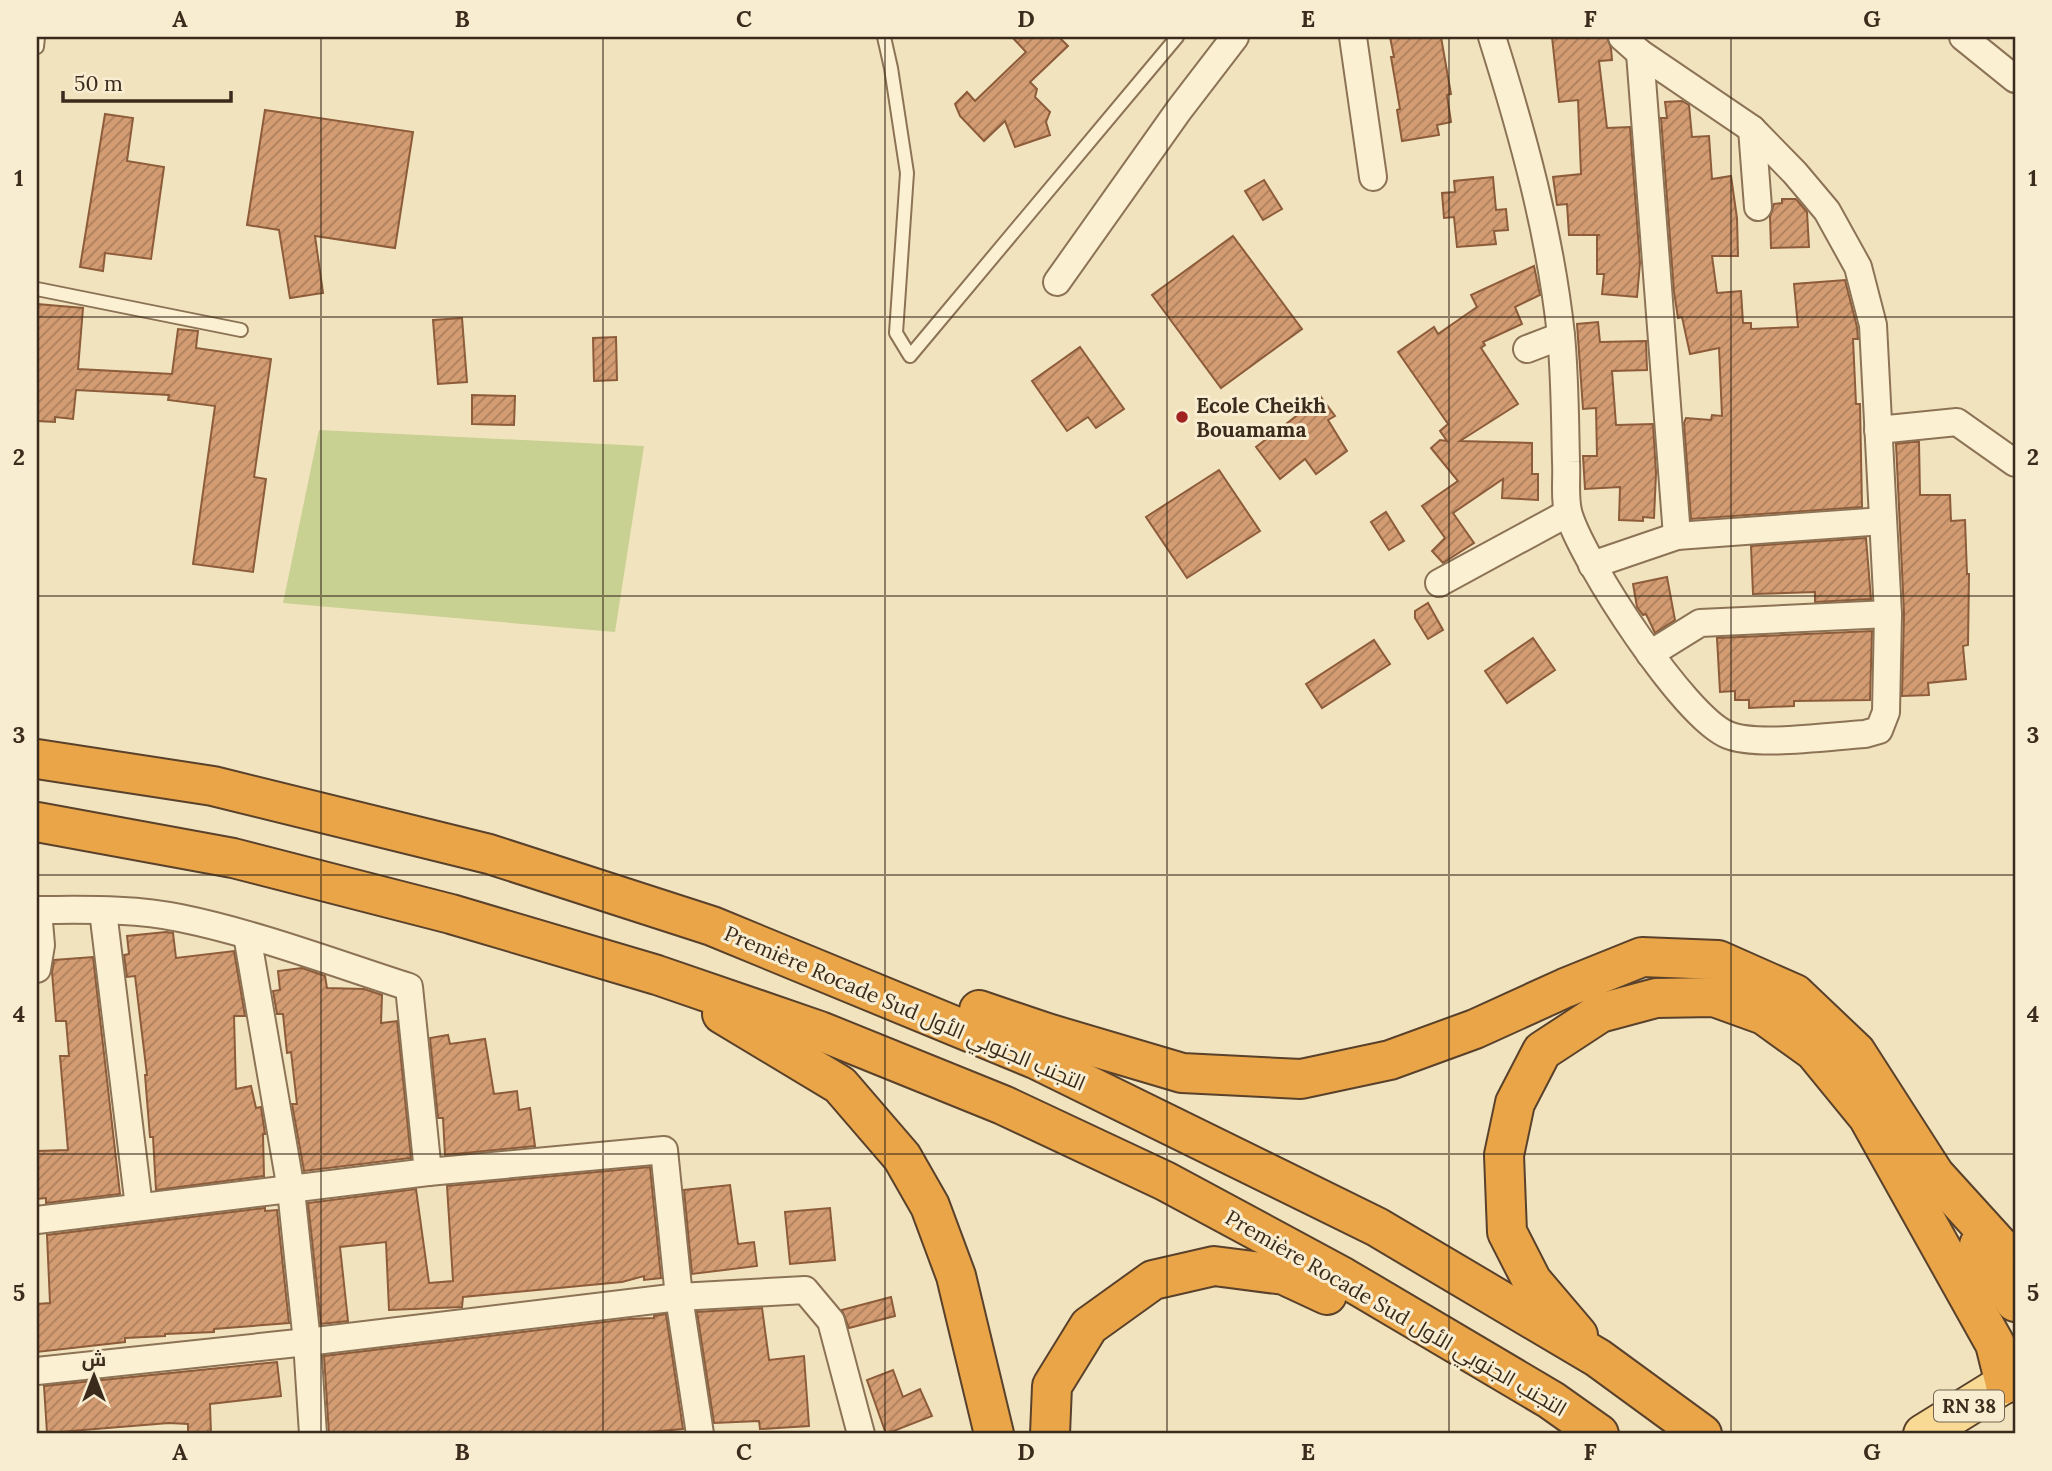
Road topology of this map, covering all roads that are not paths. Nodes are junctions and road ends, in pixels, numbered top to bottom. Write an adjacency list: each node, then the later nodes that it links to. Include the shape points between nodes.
1 (38, 37): 9 (lane)
2 (884, 37): 3 (lane, via 906,173 896,333 910,356)
3 (1177, 37)
4 (1235, 37): 14 (street)
5 (1353, 37): 12 (street)
6 (1492, 37): 17 (street, via 1535,185)
7 (1963, 37): 10 (street)
8 (1631, 45): 11 (street); 23 (street)
9 (37, 47)
10 (2015, 79)
11 (1752, 129): 13 (street); 19 (street, via 1827,211 1858,267 1873,325)
12 (1373, 177)
13 (1758, 207)
14 (1057, 282)
15 (37, 289): 16 (lane)
16 (241, 330)
17 (1561, 336): 18 (street); 21 (street)
18 (1527, 349)
19 (1878, 429): 20 (street, via 1957,422); 22 (street)
20 (2015, 463)
21 (1568, 513): 24 (street); 25 (street)
22 (1883, 521): 23 (street); 26 (street)
23 (1677, 536): 24 (street)
24 (1592, 565): 27 (street)
25 (1439, 583)
26 (1888, 614): 27 (street, via 1700,623); 27 (street, via 1886,712 1879,730 1865,734 1747,741 1726,735 1704,720)
27 (1650, 654)
28 (37, 741): 30 (highway)
29 (37, 759): 30 (highway, Première Rocade Sud التجنب الجنوبي الأول)
30 (214, 786): 36 (highway, Première Rocade Sud التجنب الجنوبي الأول, via 489,854)
31 (37, 822): 33 (highway, Première Rocade Sud التجنب الجنوبي الأول)
32 (37, 841): 33 (highway)
33 (233, 858): 39 (highway, Première Rocade Sud التجنب الجنوبي الأول, via 452,914)
34 (38, 910): 35 (street); 38 (street, via 41,945)
35 (103, 911): 37 (street, via 178,917); 43 (street)
36 (712, 926): 41 (highway, via 1182,1073 1301,1079 1390,1060 1642,957 1718,960 1795,994 1856,1052); 49 (highway, Première Rocade Sud التجنب الجنوبي الأول, via 1047,1065 1377,1227)
37 (247, 935): 40 (street, via 409,987); 42 (street)
38 (37, 969)
39 (657, 975): 52 (highway, Première Rocade Sud التجنب الجنوبي الأول, via 820,1031 1003,1105 1165,1181 1343,1277); 56 (highway, via 840,1085 902,1157 930,1206 956,1276)
40 (428, 1172): 42 (street); 46 (street, via 664,1150)
41 (1935, 1175): 45 (highway); 47 (highway)
42 (291, 1190): 43 (street); 48 (street)
43 (139, 1207): 44 (street)
44 (37, 1220)
45 (2015, 1264)
46 (679, 1297): 48 (street); 54 (street); 55 (street, via 805,1290 831,1321)
47 (2015, 1302)
48 (307, 1342): 50 (street); 53 (street)
49 (1598, 1358): 51 (highway, via 1532,1281 1507,1232 1504,1155 1515,1102 1542,1051 1600,1013 1656,998 1714,997 1764,1015 1814,1051 1868,1117 1995,1344); 59 (highway, Première Rocade Sud التجنب الجنوبي الأول)
50 (37, 1371)
51 (2010, 1380): 60 (main road, RN 38)
52 (1551, 1400): 57 (highway, via 1284,1275 1214,1266 1153,1280 1089,1326 1052,1387); 58 (highway, Première Rocade Sud التجنب الجنوبي الأول)
53 (313, 1434)
54 (700, 1434)
55 (861, 1434)
56 (993, 1434)
57 (1050, 1434)
58 (1599, 1434)
59 (1702, 1434)
60 (1923, 1434)

